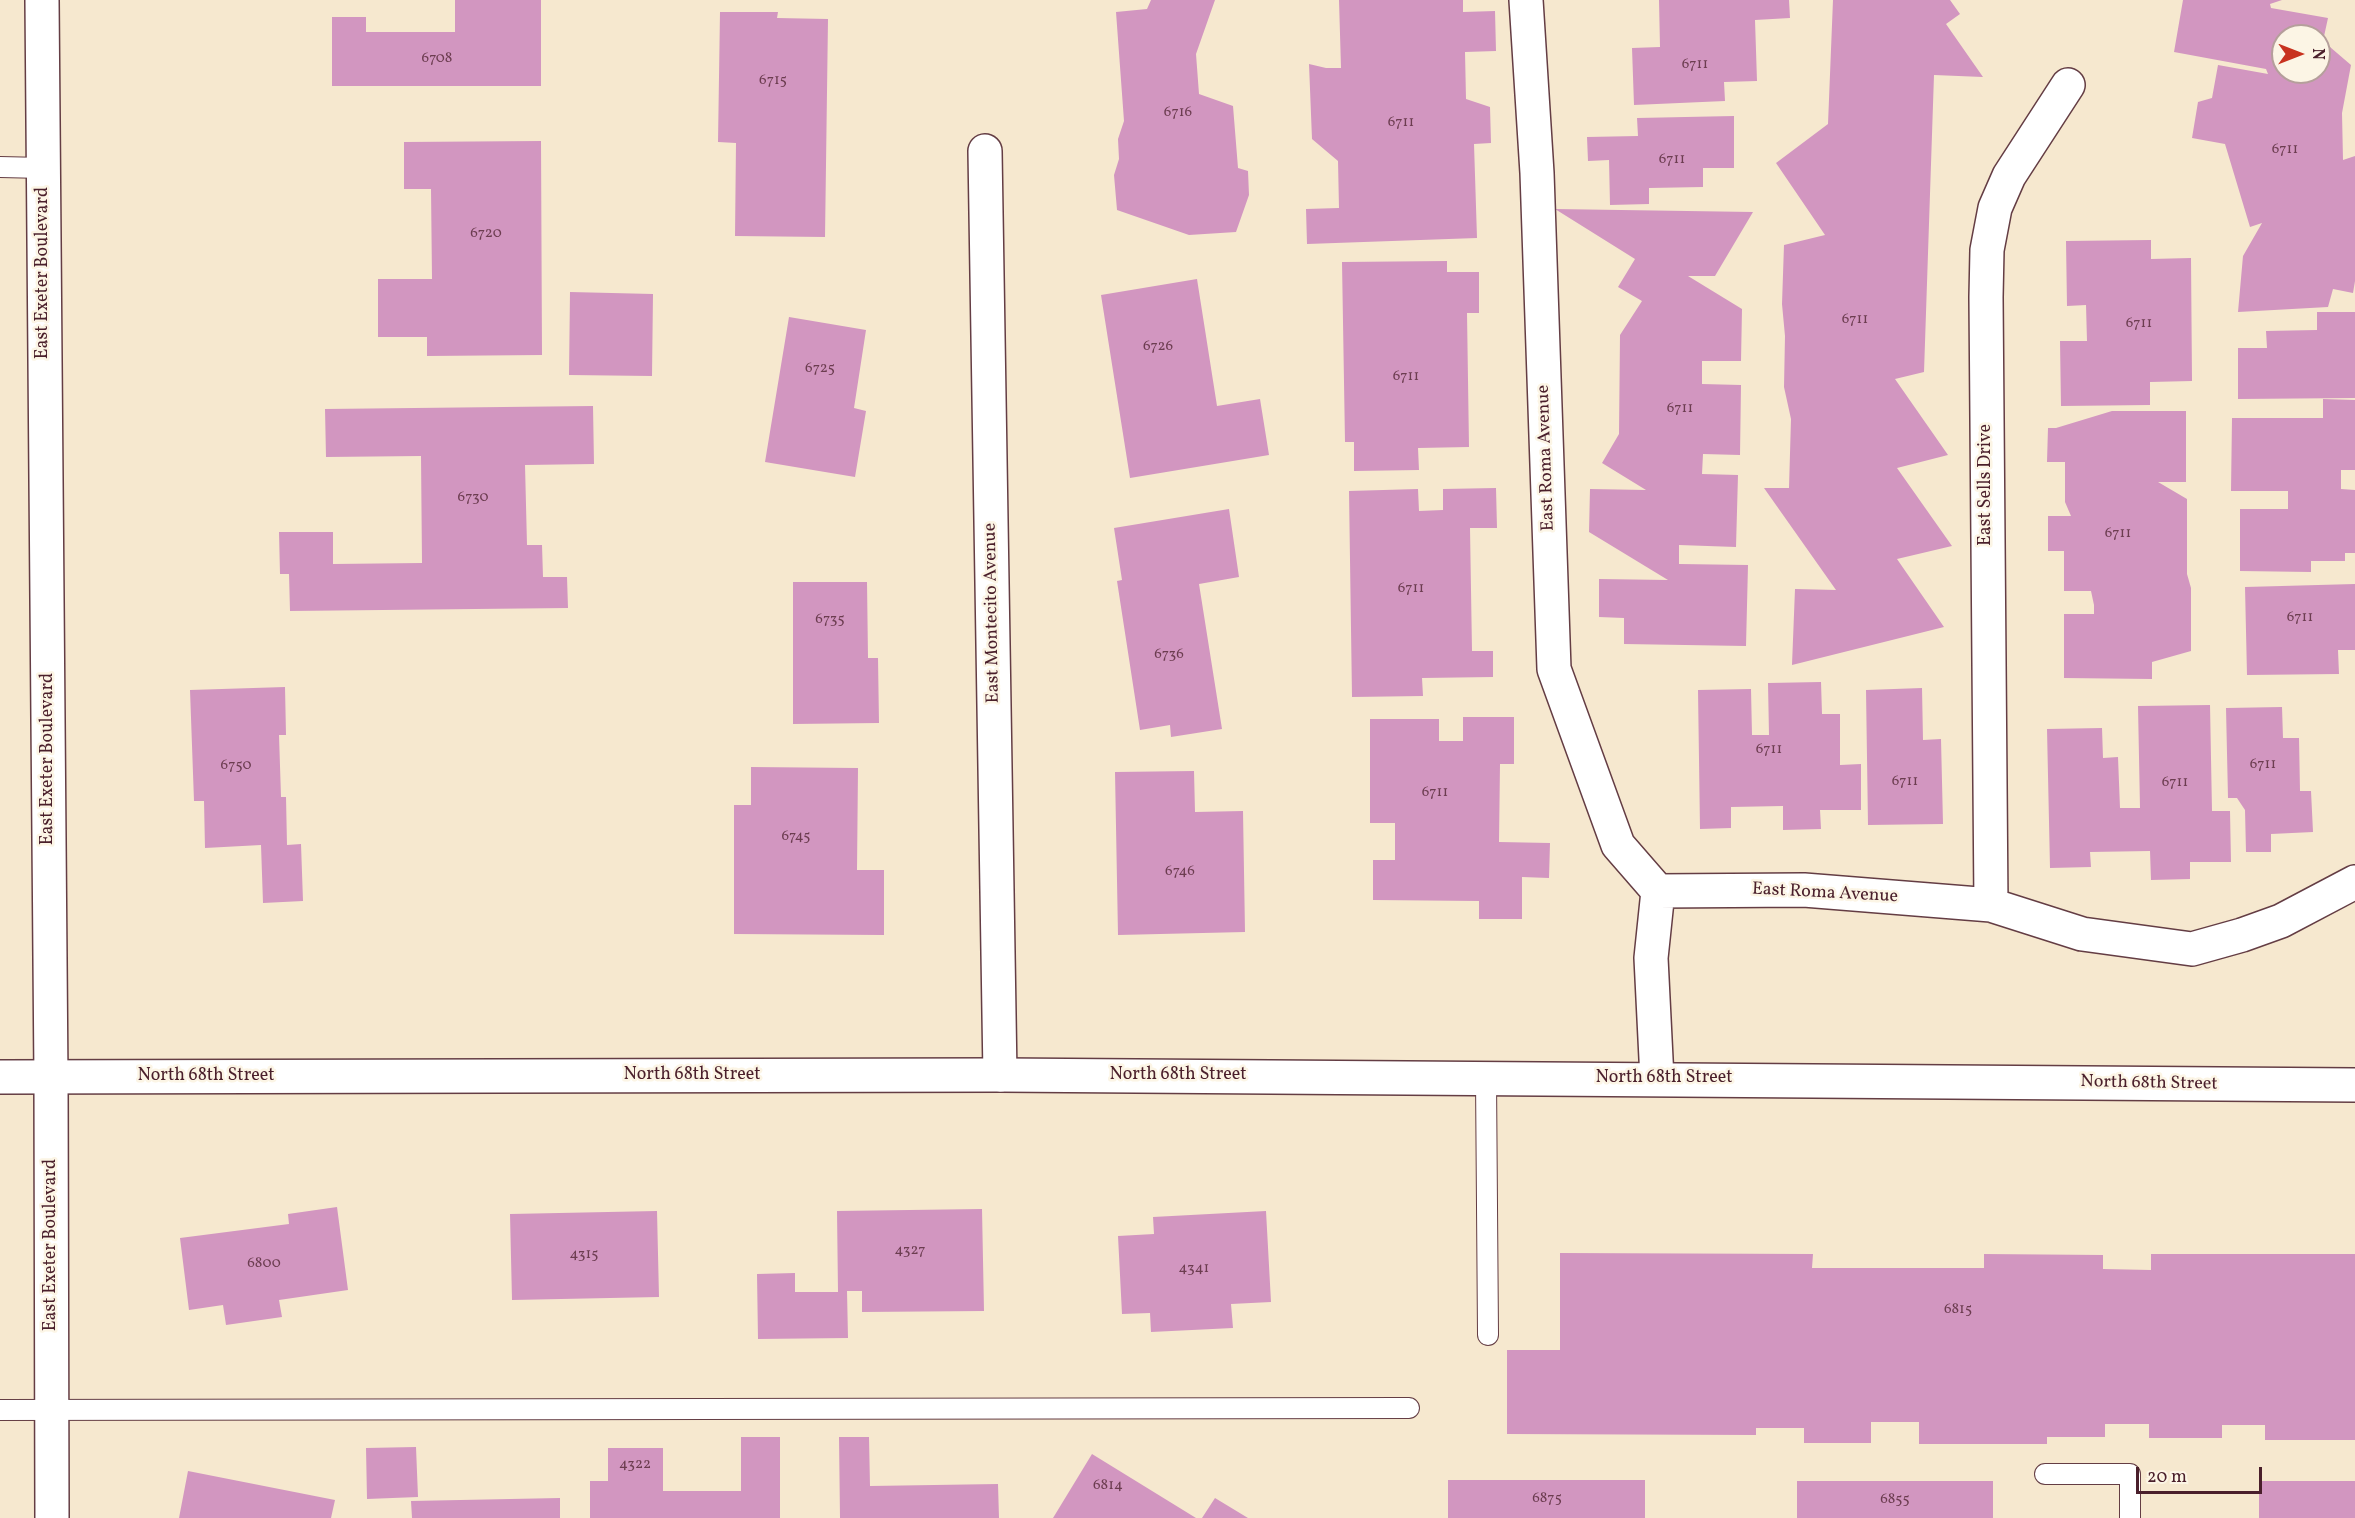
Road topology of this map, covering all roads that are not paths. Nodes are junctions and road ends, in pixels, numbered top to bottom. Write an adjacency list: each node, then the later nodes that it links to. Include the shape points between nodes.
1 (42, 0): 6 (street, East Exeter Boulevard)
2 (1526, 0): 8 (street, East Roma Avenue, via 1537,173 1554,669 1618,845)
3 (2068, 85): 9 (street, East Sells Drive, via 2009,176 1995,208 1987,250)
4 (985, 151): 10 (street, East Montecito Avenue)
5 (0, 167): 6 (lane)
6 (44, 168): 12 (street, East Exeter Boulevard)
7 (2355, 882): 9 (street, East Roma Avenue, via 2281,921 2192,949 2082,934)
8 (1658, 891): 9 (street, East Roma Avenue, via 1804,890); 14 (street, via 1651,958)
9 (1991, 905)
10 (1000, 1075): 12 (street, North 68th Street); 13 (street, North 68th Street)
11 (0, 1077): 12 (street, North 68th Street)
12 (51, 1077): 19 (street, East Exeter Boulevard)
13 (1486, 1078): 14 (street, North 68th Street); 16 (lane)
14 (1657, 1079): 15 (street, North 68th Street)
15 (2355, 1085)
16 (1488, 1335)
17 (1409, 1408): 19 (lane)
18 (0, 1410): 19 (lane)
19 (52, 1411): 21 (street, East Exeter Boulevard)
20 (2045, 1474): 22 (lane, via 2130,1474)
21 (52, 1518)
22 (2130, 1518)

